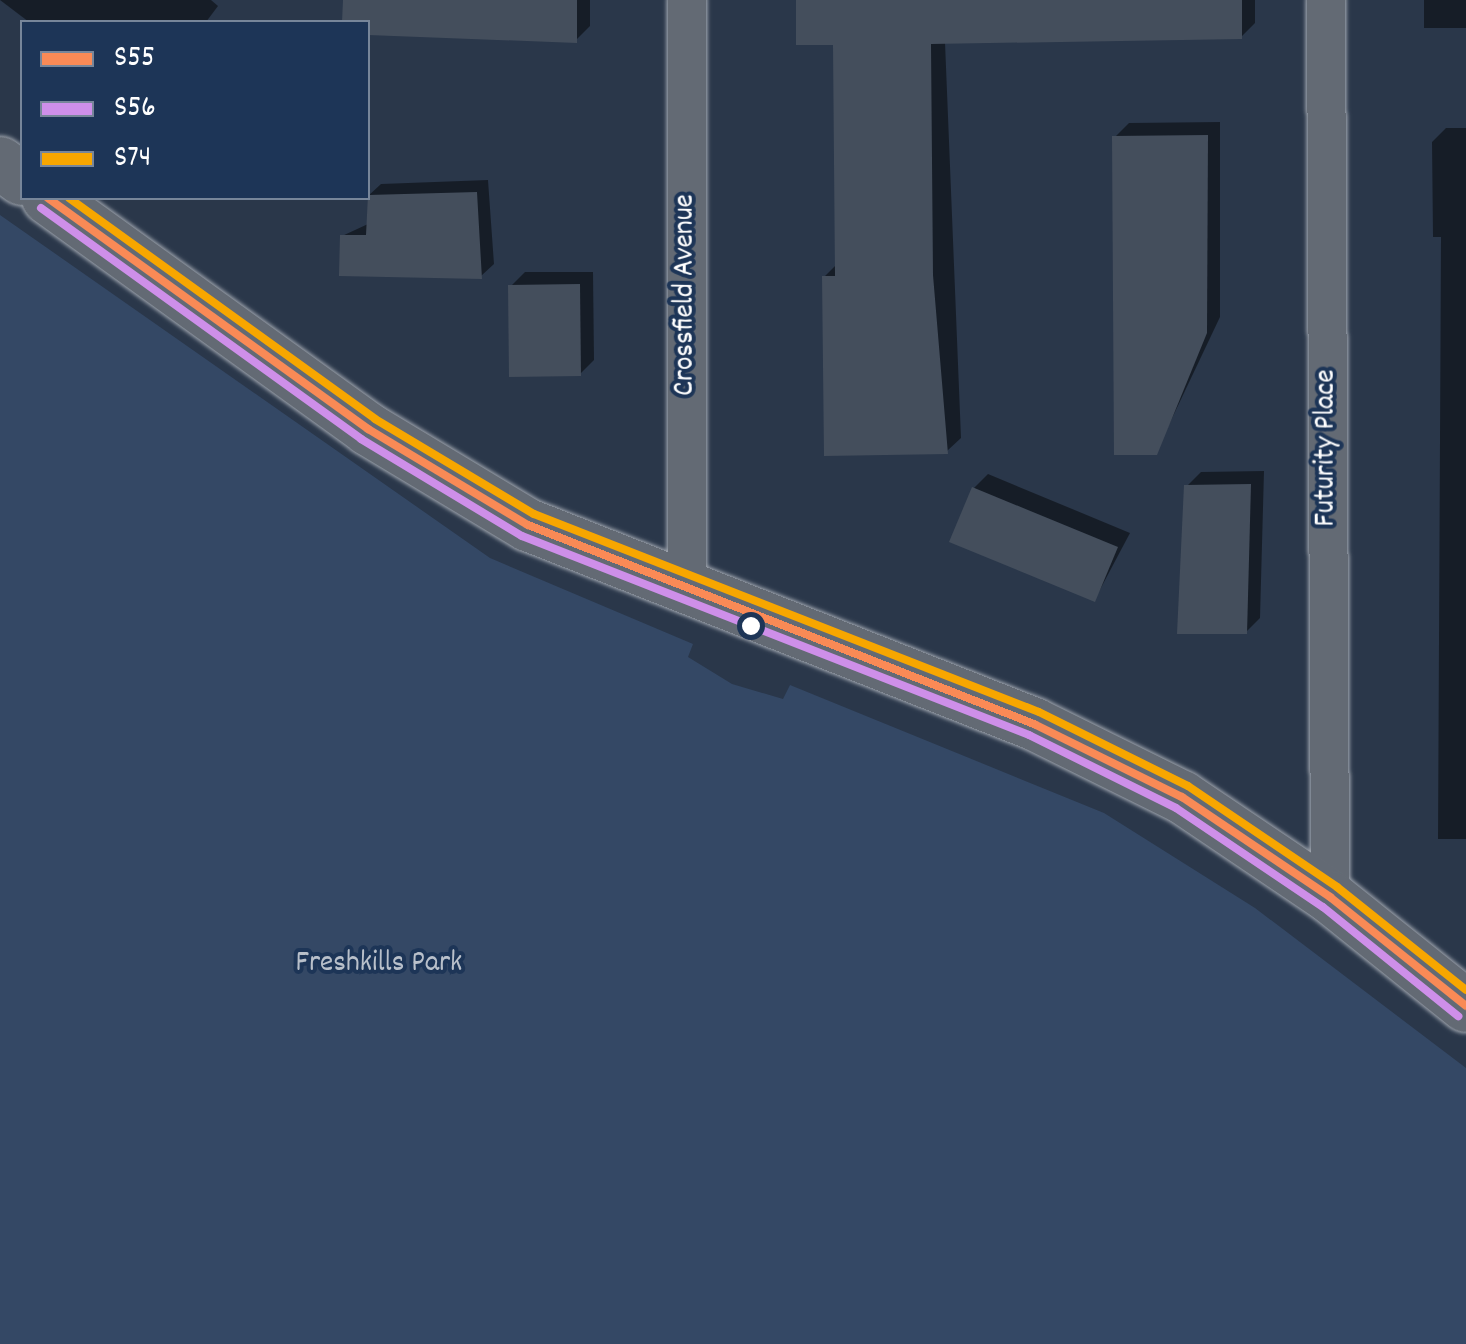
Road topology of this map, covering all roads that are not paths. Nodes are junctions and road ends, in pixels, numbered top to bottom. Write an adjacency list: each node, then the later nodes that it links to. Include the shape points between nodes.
1 (686, 0): 4 (street, Crossfield Avenue)
2 (1326, 0): 5 (street, Futurity Place)
3 (51, 200): 4 (street, via 368,429 528,526)
4 (687, 590): 5 (street, via 1034,724 1182,797)
5 (1330, 897): 6 (street)
6 (1466, 1006)

